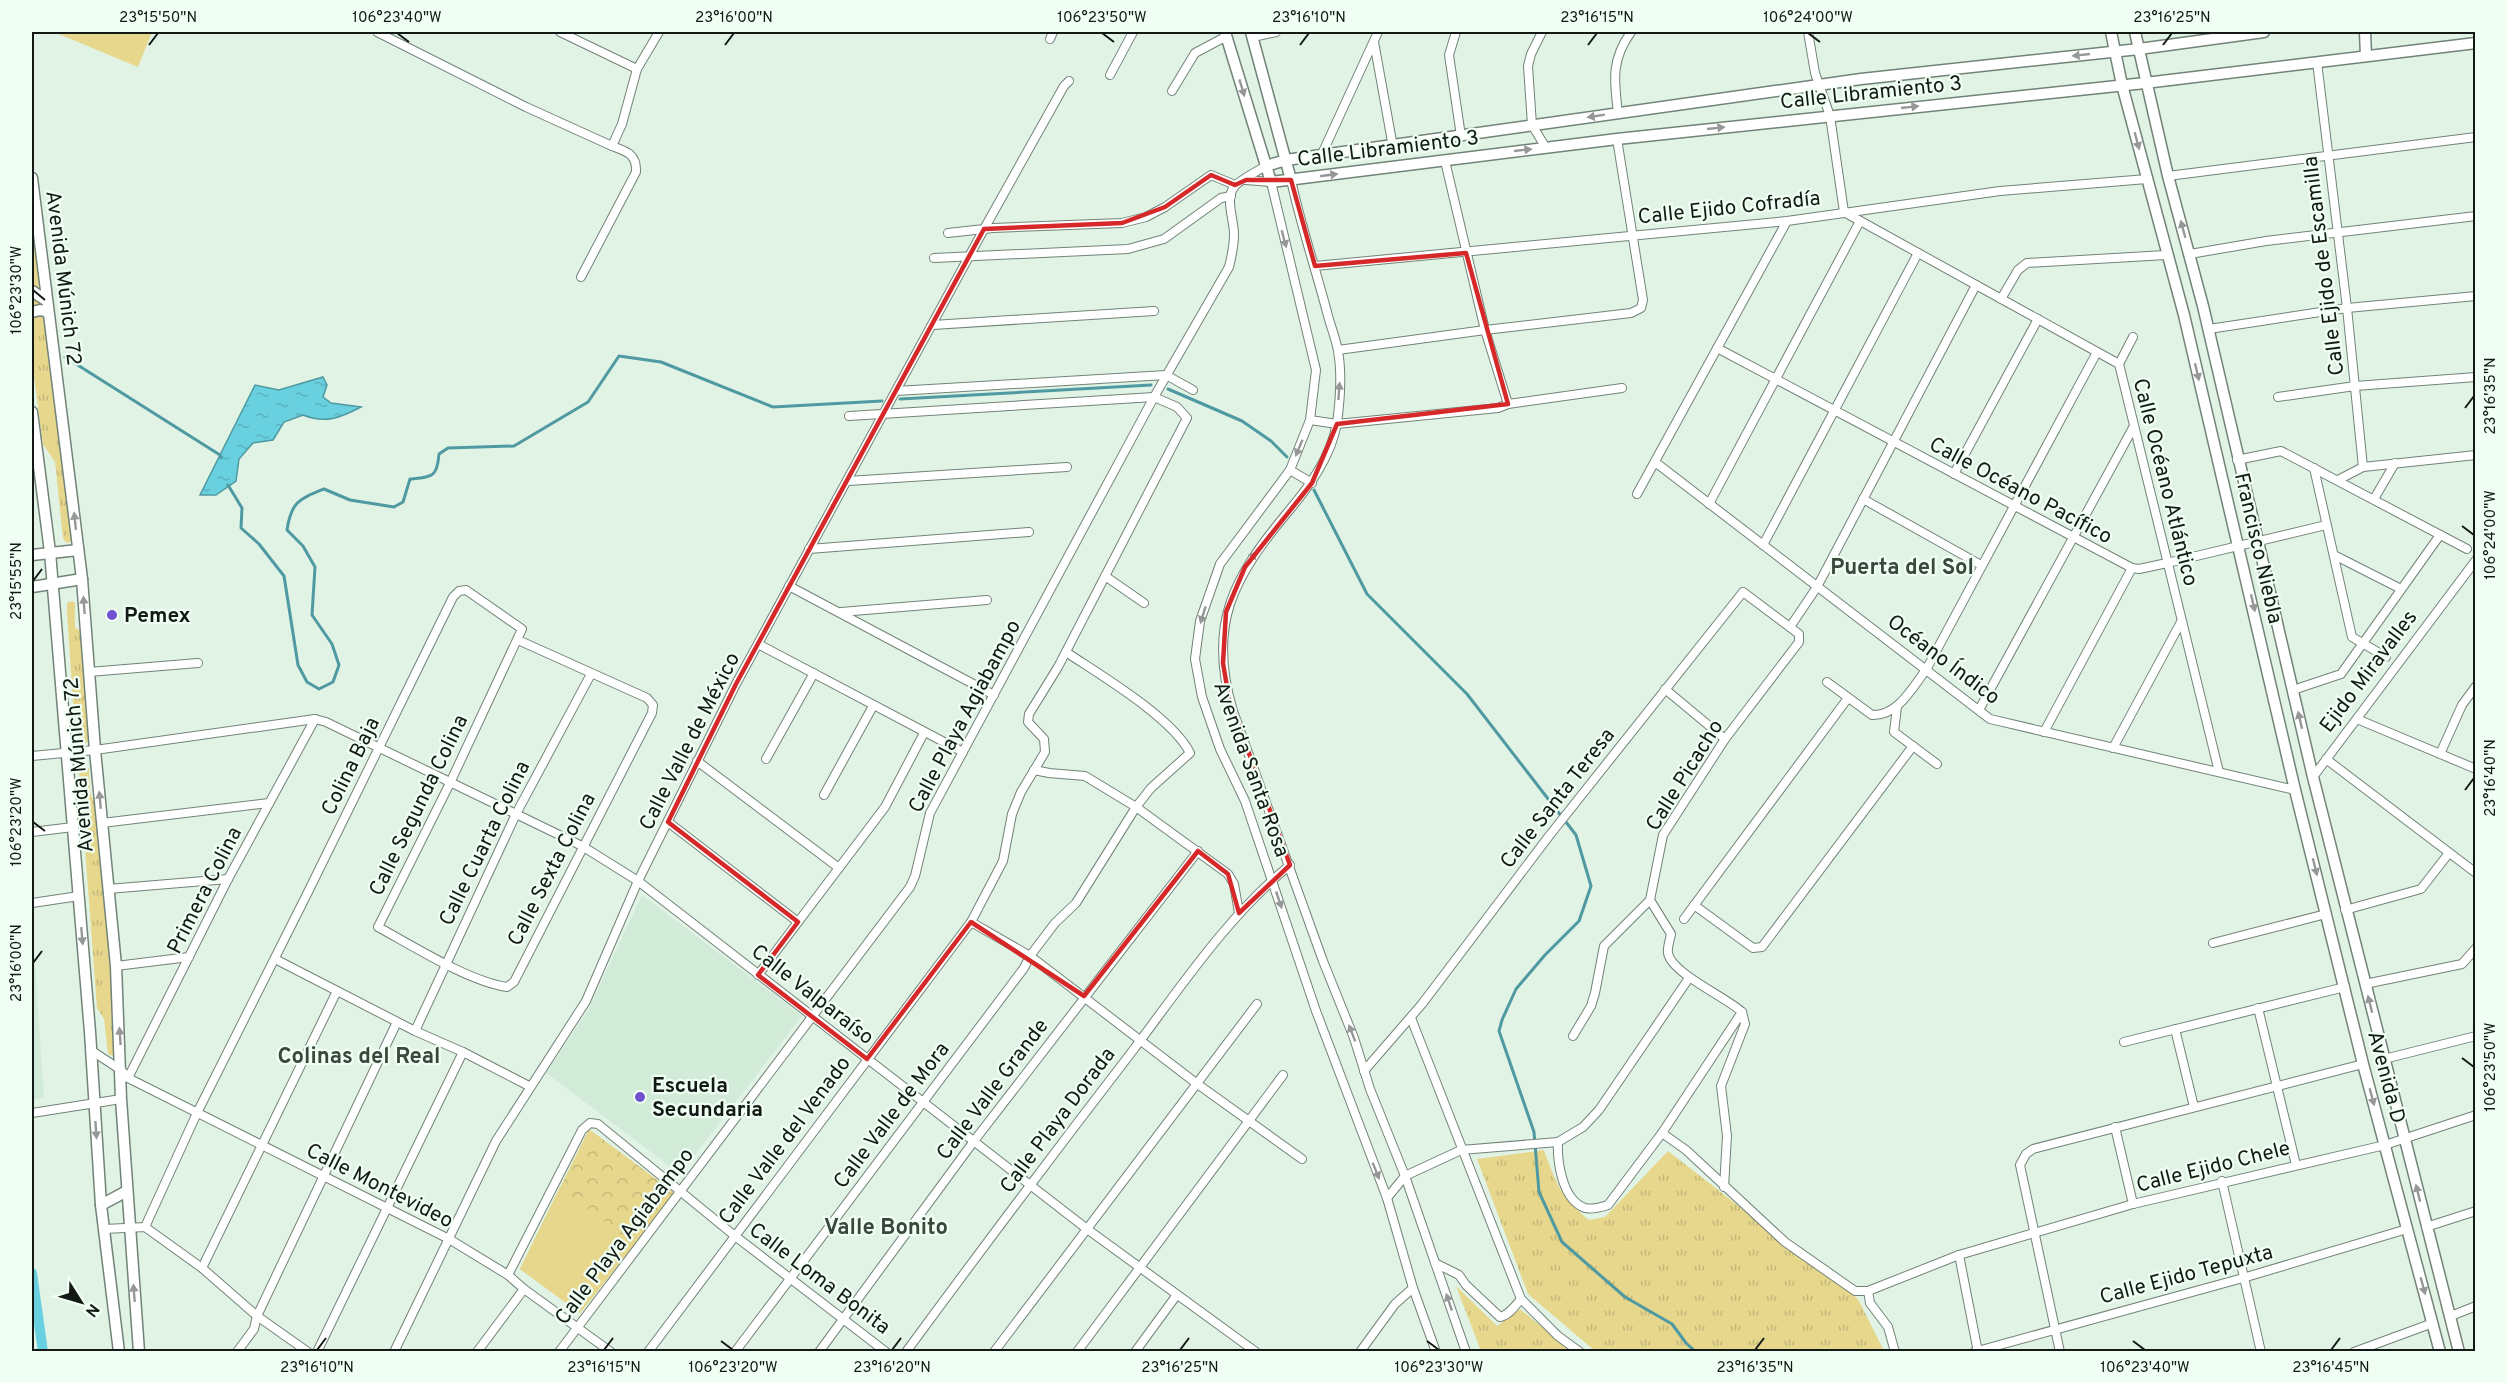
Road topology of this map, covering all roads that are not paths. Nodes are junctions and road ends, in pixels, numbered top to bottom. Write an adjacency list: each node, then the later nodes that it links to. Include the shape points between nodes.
1 (376, 32): 37 (street)
2 (560, 32): 24 (street)
3 (659, 32): 24 (street)
4 (1133, 32): 25 (street)
5 (1276, 32): 16 (street)
6 (1378, 32): 18 (street)
7 (1456, 32): 34 (street, via 1449,55)
8 (1542, 32): 33 (street, via 1528,66)
9 (1631, 32): 31 (street, via 1613,74)
10 (1808, 32): 28 (street)
11 (2111, 32): 21 (street, Francisco Niebla)
12 (2135, 32): 20 (street, Francisco Niebla)
13 (2264, 32): 17 (street, Calle Libramiento 3)
14 (2365, 32): 22 (street)
15 (1226, 34): 30 (street, via 1195,54); 44 (street, Avenida Santa Rosa, one-way to 44)
16 (1252, 34): 42 (street)
17 (2202, 36): 20 (street, Calle Libramiento 3)
18 (1374, 42): 38 (street); 41 (street)
19 (2475, 43): 22 (street, Calle Libramiento 3)
20 (2139, 49): 21 (street, Calle Libramiento 3); 27 (street, Francisco Niebla)
21 (2116, 51): 28 (street, Calle Libramiento 3, one-way to 28); 29 (street, Francisco Niebla)
22 (2366, 56): 23 (street, Calle Libramiento 3)
23 (2317, 62): 27 (street, Calle Libramiento 3); 40 (street, Calle Ejido de Escamilla)
24 (637, 69): 37 (street)
25 (1110, 75)
26 (1070, 81): 57 (street, Calle Valle de México)
27 (2145, 83): 29 (street, Calle Libramiento 3); 45 (street, Francisco Niebla)
28 (1820, 85): 31 (street, Calle Libramiento 3); 32 (street)
29 (2122, 85): 32 (street, Calle Libramiento 3, one-way to 29); 47 (street, Francisco Niebla, one-way to 47)
30 (1173, 91)
31 (1618, 113): 33 (street, Calle Libramiento 3, one-way to 33)
32 (1830, 116): 36 (street, Calle Libramiento 3, one-way to 32); 53 (street)
33 (1533, 125): 34 (street, Calle Libramiento 3); 39 (street)
34 (1461, 136): 38 (street, Calle Libramiento 3)
35 (2475, 137): 40 (street)
36 (1617, 139): 39 (street, Calle Libramiento 3); 60 (street)
37 (612, 146): 68 (street, via 631,153 637,163 636,172)
38 (1393, 147): 41 (street, Calle Libramiento 3)
39 (1546, 148): 43 (street, Calle Libramiento 3, one-way to 39)
40 (2329, 155): 45 (street); 58 (street, Calle Ejido de Escamilla)
41 (1321, 156): 42 (street, Calle Libramiento 3)
42 (1286, 160): 44 (street, Calle Libramiento 3); 49 (street)
43 (1444, 161): 49 (street, Calle Libramiento 3, one-way to 43); 61 (street)
44 (1266, 166): 48 (street); 50 (street, Avenida Santa Rosa)
45 (2168, 176): 63 (street, Francisco Niebla, one-way to 45)
46 (32, 178): 73 (street, Avenida Múnich 72)
47 (2147, 179): 53 (street, Calle Ejido Cofradía, via 2000,191); 64 (street, Francisco Niebla)
48 (1246, 180): 50 (street); 51 (street)
49 (1291, 180): 50 (street, Calle Libramiento 3); 67 (street)
50 (1271, 182): 100 (street, Avenida Santa Rosa, one-way to 100, via 1316,370)
51 (1235, 185): 52 (street, Calle Playa Agiabampo); 57 (street, via 1211,176 1165,207 1122,223)
52 (1231, 196): 65 (street, via 1221,198 1164,239 1128,249); 86 (street, Calle Playa Agiabampo, via 1233,249 1229,267)
53 (1844, 212): 55 (street, Calle Ejido Cofradía); 56 (street, Calle Océano Atlántico)
54 (2475, 216): 58 (street)
55 (1787, 221): 60 (street, Calle Ejido Cofradía); 82 (street)
56 (1860, 221): 62 (street, Calle Océano Atlántico); 88 (street)
57 (984, 230): 59 (street); 65 (street, Calle Valle de México)
58 (2338, 232): 63 (street); 74 (street, Calle Ejido de Escamilla)
59 (948, 233)
60 (1632, 237): 61 (street, Calle Ejido Cofradía); 80 (street, via 1641,308 1631,313)
61 (1466, 253): 67 (street, Calle Ejido Cofradía); 80 (street)
62 (1918, 253): 69 (street, Calle Océano Atlántico); 96 (street)
63 (2190, 254): 79 (street, Francisco Niebla)
64 (2166, 255): 72 (street, via 2027,263 2018,270); 128 (street, Francisco Niebla, one-way to 128)
65 (970, 256): 66 (street); 78 (street, Calle Valle de México)
66 (934, 258)
67 (1315, 267): 83 (street)
68 (581, 277)
69 (1976, 285): 72 (street, Calle Océano Atlántico); 103 (street)
70 (32, 291): 73 (street)
71 (2475, 296): 74 (street)
72 (2001, 299): 77 (street, Calle Océano Atlántico)
73 (48, 307): 76 (street); 131 (street, Avenida Múnich 72, one-way to 73)
74 (2347, 308): 79 (street); 89 (street, Calle Ejido de Escamilla)
75 (1154, 311): 78 (street)
76 (32, 312)
77 (2038, 319): 84 (street, Calle Océano Atlántico); 113 (street)
78 (933, 325): 92 (street, Calle Valle de México)
79 (2209, 329): 105 (street, Francisco Niebla)
80 (1485, 330): 83 (street); 95 (street)
81 (2133, 337): 85 (street)
82 (1717, 348): 88 (street, Calle Océano Pacífico); 107 (street)
83 (1338, 350): 101 (street, one-way to 83)
84 (2097, 352): 85 (street, Calle Océano Atlántico); 121 (street)
85 (2119, 364): 102 (street, Calle Océano Atlántico)
86 (1166, 375): 91 (street); 92 (street); 93 (street, Calle Playa Agiabampo)
87 (2475, 377): 89 (street)
88 (1775, 379): 96 (street, Calle Océano Pacífico); 120 (street)
89 (2355, 386): 94 (street); 110 (street, Calle Ejido de Escamilla)
90 (1622, 388): 95 (street)
91 (1193, 390)
92 (896, 391): 98 (street, Calle Valle de México)
93 (1154, 397): 98 (street); 139 (street, via 1177,407 1187,418); 166 (street, Calle Playa Agiabampo)
94 (2278, 397)
95 (1508, 404): 101 (street)
96 (1833, 410): 103 (street, Calle Océano Pacífico); 127 (street)
97 (32, 412): 106 (street, Avenida Múnich 72)
98 (884, 412): 99 (street); 115 (street, Calle Valle de México)
99 (849, 416)
100 (1310, 420): 101 (street); 112 (street, Avenida Santa Rosa, one-way to 112)
101 (1336, 424): 116 (street)
102 (2134, 426): 125 (street); 136 (street, Calle Océano Atlántico)
103 (1893, 442): 113 (street, Calle Océano Pacífico); 118 (street)
104 (2475, 455): 108 (street)
105 (2237, 460): 111 (street, via 2280,451); 126 (street, Francisco Niebla)
106 (35, 461): 132 (street, Avenida Múnich 72)
107 (1655, 462): 117 (street); 120 (street, Océano Índico)
108 (2395, 463): 110 (street); 119 (street)
109 (1067, 467): 115 (street)
110 (2363, 467): 114 (street)
111 (2314, 468): 114 (street); 122 (street)
112 (1290, 470): 116 (street); 209 (street, Avenida Santa Rosa, one-way to 209, via 1220,564 1200,621 1195,659 1202,697 1220,749 1245,801)
113 (1954, 474): 121 (street, Calle Océano Pacífico)
114 (2338, 480): 119 (street)
115 (848, 481): 129 (street, Calle Valle de México)
116 (1312, 483): 205 (street, one-way to 116, via 1233,711 1223,663 1226,612 1245,567)
117 (1637, 494)
118 (1863, 499): 137 (street); 143 (street)
119 (2374, 499): 124 (street)
120 (1709, 504): 127 (street, Océano Índico)
121 (2013, 506): 125 (street, Calle Océano Pacífico); 137 (street)
122 (2326, 525): 126 (street); 134 (street)
123 (1029, 532): 129 (street)
124 (2440, 535): 130 (street); 145 (street)
125 (2074, 538): 138 (street, Calle Océano Pacífico); 170 (street)
126 (2259, 541): 128 (street); 165 (street, Francisco Niebla)
127 (1762, 545): 143 (street, Océano Índico)
128 (2240, 546): 136 (street); 193 (street, Francisco Niebla, one-way to 193)
129 (809, 549): 142 (street, Calle Valle de México)
130 (2467, 549)
131 (78, 550): 132 (street); 140 (street, Avenida Múnich 72)
132 (50, 552): 133 (street); 141 (street, Avenida Múnich 72)
133 (32, 555)
134 (2334, 555): 145 (street); 153 (street, via 2352,637)
135 (2475, 560): 171 (street, Ejido Miravalles)
136 (2167, 563): 138 (street); 150 (street, Calle Océano Atlántico)
137 (1982, 566): 158 (street)
138 (2132, 568): 173 (street)
139 (1104, 576): 148 (street); 155 (street)
140 (82, 579): 141 (street); 159 (street, Avenida Múnich 72, one-way to 140)
141 (53, 584): 144 (street); 180 (street, Avenida Múnich 72)
142 (789, 586): 149 (street); 154 (street, Calle Valle de México)
143 (1817, 586): 151 (street); 158 (street, Océano Índico)
144 (32, 587)
145 (2401, 589): 153 (street)
146 (459, 591): 152 (street, Calle Segunda Colina, via 466,590 522,629); 178 (street, Colina Baja)
147 (987, 600): 149 (street)
148 (1144, 603)
149 (840, 612): 166 (street)
150 (2181, 622): 177 (street); 190 (street, Calle Océano Atlántico)
151 (1790, 627): 164 (street, Calle Santa Teresa, via 1743,592); 175 (street, Calle Picacho, via 1799,634 1799,642)
152 (518, 640): 160 (street); 192 (street, Calle Segunda Colina)
153 (2363, 643): 156 (street); 165 (street, via 2341,674)
154 (758, 644): 161 (street); 186 (street, Calle Valle de México)
155 (1066, 652): 189 (street, Calle Valle del Venado, via 1029,714 1028,722 1046,746); 196 (street, via 1161,720 1190,753)
156 (2386, 657)
157 (198, 663): 159 (street)
158 (1926, 670): 169 (street); 170 (street, Océano Índico)
159 (89, 672): 179 (street, Avenida Múnich 72)
160 (591, 674): 197 (street, Calle Cuarta Colina); 202 (street, Calle Sexta Colina, via 646,698 653,705)
161 (814, 674): 168 (street); 184 (street)
162 (1827, 682): 167 (street)
163 (2475, 686): 182 (street)
164 (1665, 689): 175 (street); 239 (street, Calle Santa Teresa)
165 (2293, 690): 191 (street, Francisco Niebla, one-way to 165)
166 (994, 695): 181 (street, Calle Playa Agiabampo)
167 (1848, 698): 169 (street, via 1872,715); 215 (street)
168 (873, 706): 174 (street); 194 (street)
169 (1897, 708): 176 (street, via 1894,732)
170 (1979, 710): 173 (street, Océano Índico, via 1990,719)
171 (2357, 718): 182 (street); 185 (street, Ejido Miravalles)
172 (315, 719): 178 (street, Calle Valparaíso); 179 (street); 195 (street, Primera Colina)
173 (2044, 732): 177 (street, Océano Índico)
174 (924, 733): 181 (street); 206 (street, via 885,807)
175 (1725, 739): 213 (street, Calle Picacho, via 1663,836)
176 (1913, 746): 187 (street); 215 (street, via 1762,947 1753,948)
177 (2113, 748): 190 (street, Océano Índico)
178 (379, 749): 192 (street, Calle Valparaíso); 226 (street, Colina Baja)
179 (95, 750): 180 (street); 199 (street, Avenida Múnich 72, one-way to 179)
180 (67, 752): 183 (street); 200 (street, Avenida Múnich 72)
181 (963, 752): 238 (street, Calle Playa Agiabampo, via 930,813 910,887)
182 (2440, 754): 188 (street)
183 (32, 756)
184 (766, 759)
185 (2326, 759): 191 (street, Ejido Miravalles); 204 (street)
186 (697, 761): 198 (street, Calle Valle de México); 206 (street)
187 (1937, 764)
188 (2475, 769)
189 (1034, 770): 196 (street, via 1085,776); 221 (street, Calle Valle del Venado, via 1012,813 1004,861)
190 (2219, 772): 193 (street, Océano Índico)
191 (2313, 777): 216 (street, Avenida D)
192 (450, 783): 197 (street, Calle Valparaíso); 227 (street, Calle Segunda Colina, via 378,927)
193 (2295, 790): 218 (street, Avenida D, one-way to 218)
194 (824, 795)
195 (269, 803): 199 (street); 208 (street, Primera Colina)
196 (1136, 807): 203 (street); 224 (street, via 1076,903)
197 (516, 814): 202 (street, Calle Valparaíso); 227 (street, Calle Cuarta Colina)
198 (668, 822): 210 (street, Calle Valle de México); 220 (street)
199 (102, 823): 211 (street, Avenida Múnich 72)
200 (73, 827): 201 (street); 212 (street, Avenida Múnich 72)
201 (32, 832)
202 (582, 846): 210 (street, Calle Valparaíso); 227 (street, Calle Sexta Colina, via 514,981 507,987)
203 (1198, 851): 217 (street, via 1228,874 1234,884); 234 (street, Calle Valle Grande)
204 (2449, 853): 207 (street); 216 (street, via 2421,890)
205 (1290, 865): 209 (street, Calle Playa Dorada); 252 (street, one-way to 205)
206 (839, 868): 220 (street)
207 (2475, 873)
208 (228, 879): 211 (street); 225 (street, Primera Colina)
209 (1272, 880): 217 (street, Calle Playa Dorada); 283 (street, Avenida Santa Rosa, one-way to 283, via 1316,1011)
210 (638, 881): 229 (street, Calle Valparaíso); 256 (street, Calle Valle de México, via 586,1001)
211 (108, 889): 228 (street, Avenida Múnich 72)
212 (79, 896): 214 (street); 247 (street, Avenida Múnich 72, one-way to 247)
213 (1650, 900): 230 (street, via 1671,934 1668,953); 243 (street, via 1604,946 1591,1006)
214 (32, 903)
215 (1694, 905): 219 (street)
216 (2346, 910): 231 (street, Avenida D)
217 (1239, 913): 245 (street, Calle Playa Dorada)
218 (2326, 914): 222 (street); 232 (street, Avenida D)
219 (1684, 919)
220 (798, 922): 229 (street)
221 (971, 922): 224 (street); 249 (street, Calle Valle del Venado)
222 (2213, 943)
223 (2475, 948): 231 (street, via 2462,964)
224 (1030, 956): 234 (street); 259 (street, Calle Valle de Mora)
225 (189, 957): 228 (street); 253 (street, Primera Colina)
226 (275, 959): 233 (street); 263 (street, Colina Baja)
227 (445, 963): 242 (street, Calle Cuarta Colina)
228 (116, 966): 253 (street, Avenida Múnich 72, one-way to 228)
229 (758, 975): 238 (street, Calle Valparaíso)
230 (1689, 978): 237 (street); 270 (street, via 1599,1110 1583,1127)
231 (2365, 984): 250 (street, Avenida D, one-way to 231)
232 (2345, 987): 236 (street); 251 (street, Avenida D)
233 (337, 991): 240 (street); 271 (street)
234 (1084, 996): 245 (street); 269 (street, Calle Valle Grande)
235 (1257, 1004): 255 (street)
236 (2258, 1008): 241 (street); 257 (street)
237 (1742, 1012): 267 (street); 280 (street, via 1745,1024 1721,1086 1727,1136)
238 (812, 1015): 249 (street, Calle Valparaíso); 281 (street, Calle Playa Agiabampo)
239 (1411, 1018): 252 (street, Calle Santa Teresa); 273 (street)
240 (397, 1022): 242 (street); 277 (street)
241 (2175, 1029): 246 (street); 261 (street)
242 (415, 1031): 248 (street)
243 (1573, 1036)
244 (2475, 1036): 250 (street)
245 (1140, 1040): 255 (street); 279 (street, Calle Playa Dorada)
246 (2124, 1042)
247 (92, 1051): 253 (street, Calle Montevideo); 260 (street, Avenida Múnich 72)
248 (463, 1052): 256 (street); 286 (street)
249 (867, 1059): 259 (street, Calle Valparaíso); 295 (street, Calle Valle del Venado)
250 (2384, 1059): 268 (street, Avenida D)
251 (2363, 1064): 257 (street); 272 (street, Avenida D, one-way to 272)
252 (1364, 1071): 276 (street)
253 (124, 1074): 258 (street, Avenida Múnich 72); 263 (street, Calle Montevideo)
254 (1283, 1075): 265 (street)
255 (1196, 1083): 265 (street); 292 (street)
256 (529, 1086): 296 (street, Calle Valle de México, via 496,1141)
257 (2277, 1086): 261 (street); 275 (street)
258 (121, 1099): 260 (street); 282 (street, Avenida Múnich 72)
259 (922, 1102): 269 (street, Calle Valparaíso); 303 (street, Calle Valle de Mora)
260 (93, 1104): 262 (street); 285 (street, Avenida Múnich 72, one-way to 285)
261 (2194, 1107): 266 (street)
262 (32, 1113)
263 (197, 1113): 271 (street, Calle Montevideo); 288 (street, Colina Baja)
264 (2475, 1115): 268 (street, Calle Ejido Chele)
265 (1249, 1120): 274 (street); 300 (street)
266 (2115, 1127): 284 (street); 294 (street, via 2032,1149 2026,1154 2020,1165)
267 (1662, 1133): 270 (street, via 1608,1205 1587,1209 1578,1205 1566,1188 1557,1163); 280 (street)
268 (2404, 1137): 272 (street, Calle Ejido Chele); 289 (street, Avenida D, one-way to 268)
269 (974, 1141): 279 (street, Calle Valparaíso); 312 (street, Calle Valle Grande)
270 (1558, 1142): 273 (street)
271 (260, 1145): 277 (street, Calle Montevideo); 299 (street)
272 (2385, 1145): 275 (street, Calle Ejido Chele); 293 (street, Avenida D)
273 (1461, 1150): 276 (street); 308 (street)
274 (1302, 1160)
275 (2296, 1165): 278 (street, Calle Ejido Chele)
276 (1405, 1176): 283 (street); 298 (street)
277 (324, 1177): 286 (street, Calle Montevideo); 310 (street)
278 (2222, 1181): 284 (street, Calle Ejido Chele); 302 (street)
279 (1030, 1184): 292 (street, Calle Valparaíso); 330 (street, Calle Playa Dorada)
280 (1724, 1187): 306 (street, via 1785,1242 1855,1291)
281 (681, 1190): 295 (street, Calle Loma Bonita); 301 (street, Calle Loma Bonita, via 598,1124 590,1123 582,1130); 314 (street, Calle Playa Agiabampo)
282 (128, 1191): 285 (street); 291 (street, Avenida Múnich 72)
283 (1387, 1198): 304 (street, Avenida Santa Rosa)
284 (2133, 1204): 294 (street, Calle Ejido Chele)
285 (101, 1205): 290 (street, Avenida Múnich 72)
286 (388, 1208): 296 (street, Calle Montevideo); 321 (street)
287 (2475, 1211): 289 (street)
288 (145, 1227): 291 (street); 299 (street)
289 (2426, 1227): 311 (street, Avenida D)
290 (105, 1229): 291 (street); 317 (street, Avenida Múnich 72)
291 (129, 1229): 318 (street, Avenida Múnich 72, one-way to 291)
292 (1087, 1229): 300 (street, Calle Valparaíso); 331 (street)
293 (2407, 1229): 302 (street, Calle Ejido Tepuxta); 313 (street, Avenida D, one-way to 313)
294 (2033, 1231): 297 (street, Calle Ejido Chele); 315 (street)
295 (735, 1236): 303 (street, Calle Loma Bonita); 326 (street, Calle Valle del Venado)
296 (449, 1239): 301 (street, Calle Montevideo); 322 (street, Calle Valle de México)
297 (1959, 1255): 306 (street, Calle Ejido Chele); 316 (street)
298 (1435, 1263): 308 (street, via 1459,1275 1500,1317); 337 (street, one-way to 298)
299 (202, 1268): 310 (street)
300 (1140, 1268): 307 (street, Calle Valparaíso); 332 (street)
301 (508, 1275): 305 (street, Calle Montevideo)
302 (2243, 1278): 315 (street, Calle Ejido Tepuxta); 341 (street)
303 (791, 1279): 312 (street, Calle Loma Bonita); 327 (street, Calle Valle de Mora)
304 (1413, 1288): 335 (street, via 1395,1304); 336 (street, Avenida Santa Rosa)
305 (524, 1289): 314 (street, Calle Montevideo); 323 (street)
306 (1868, 1291): 339 (street, via 1870,1303 1888,1326)
307 (1176, 1296): 333 (street); 334 (street, Calle Valparaíso)
308 (1521, 1299): 338 (street)
309 (2475, 1306): 311 (street)
310 (257, 1316): 319 (street, via 254,1329); 320 (street)
311 (2451, 1316): 344 (street, Avenida D)
312 (844, 1319): 328 (street, Calle Valle Grande); 329 (street, Calle Loma Bonita)
313 (2433, 1323): 342 (street); 343 (street, Avenida D)
314 (579, 1327): 324 (street, Calle Playa Agiabampo); 325 (street, Calle Montevideo)
315 (2054, 1328): 316 (street, Calle Ejido Tepuxta); 340 (street)
316 (1977, 1351)
317 (119, 1352)
318 (139, 1352)
319 (237, 1352)
320 (308, 1352)
321 (317, 1352)
322 (394, 1352)
323 (477, 1352)
324 (559, 1352)
325 (611, 1352)
326 (648, 1352)
327 (735, 1352)
328 (819, 1352)
329 (886, 1352)
330 (906, 1352)
331 (994, 1352)
332 (1077, 1352)
333 (1135, 1352)
334 (1256, 1352)
335 (1360, 1352)
336 (1436, 1352)
337 (1466, 1352)
338 (1580, 1352)
339 (1895, 1352)
340 (2060, 1352)
341 (2261, 1352)
342 (2354, 1352)
343 (2440, 1352)
344 (2459, 1352)

